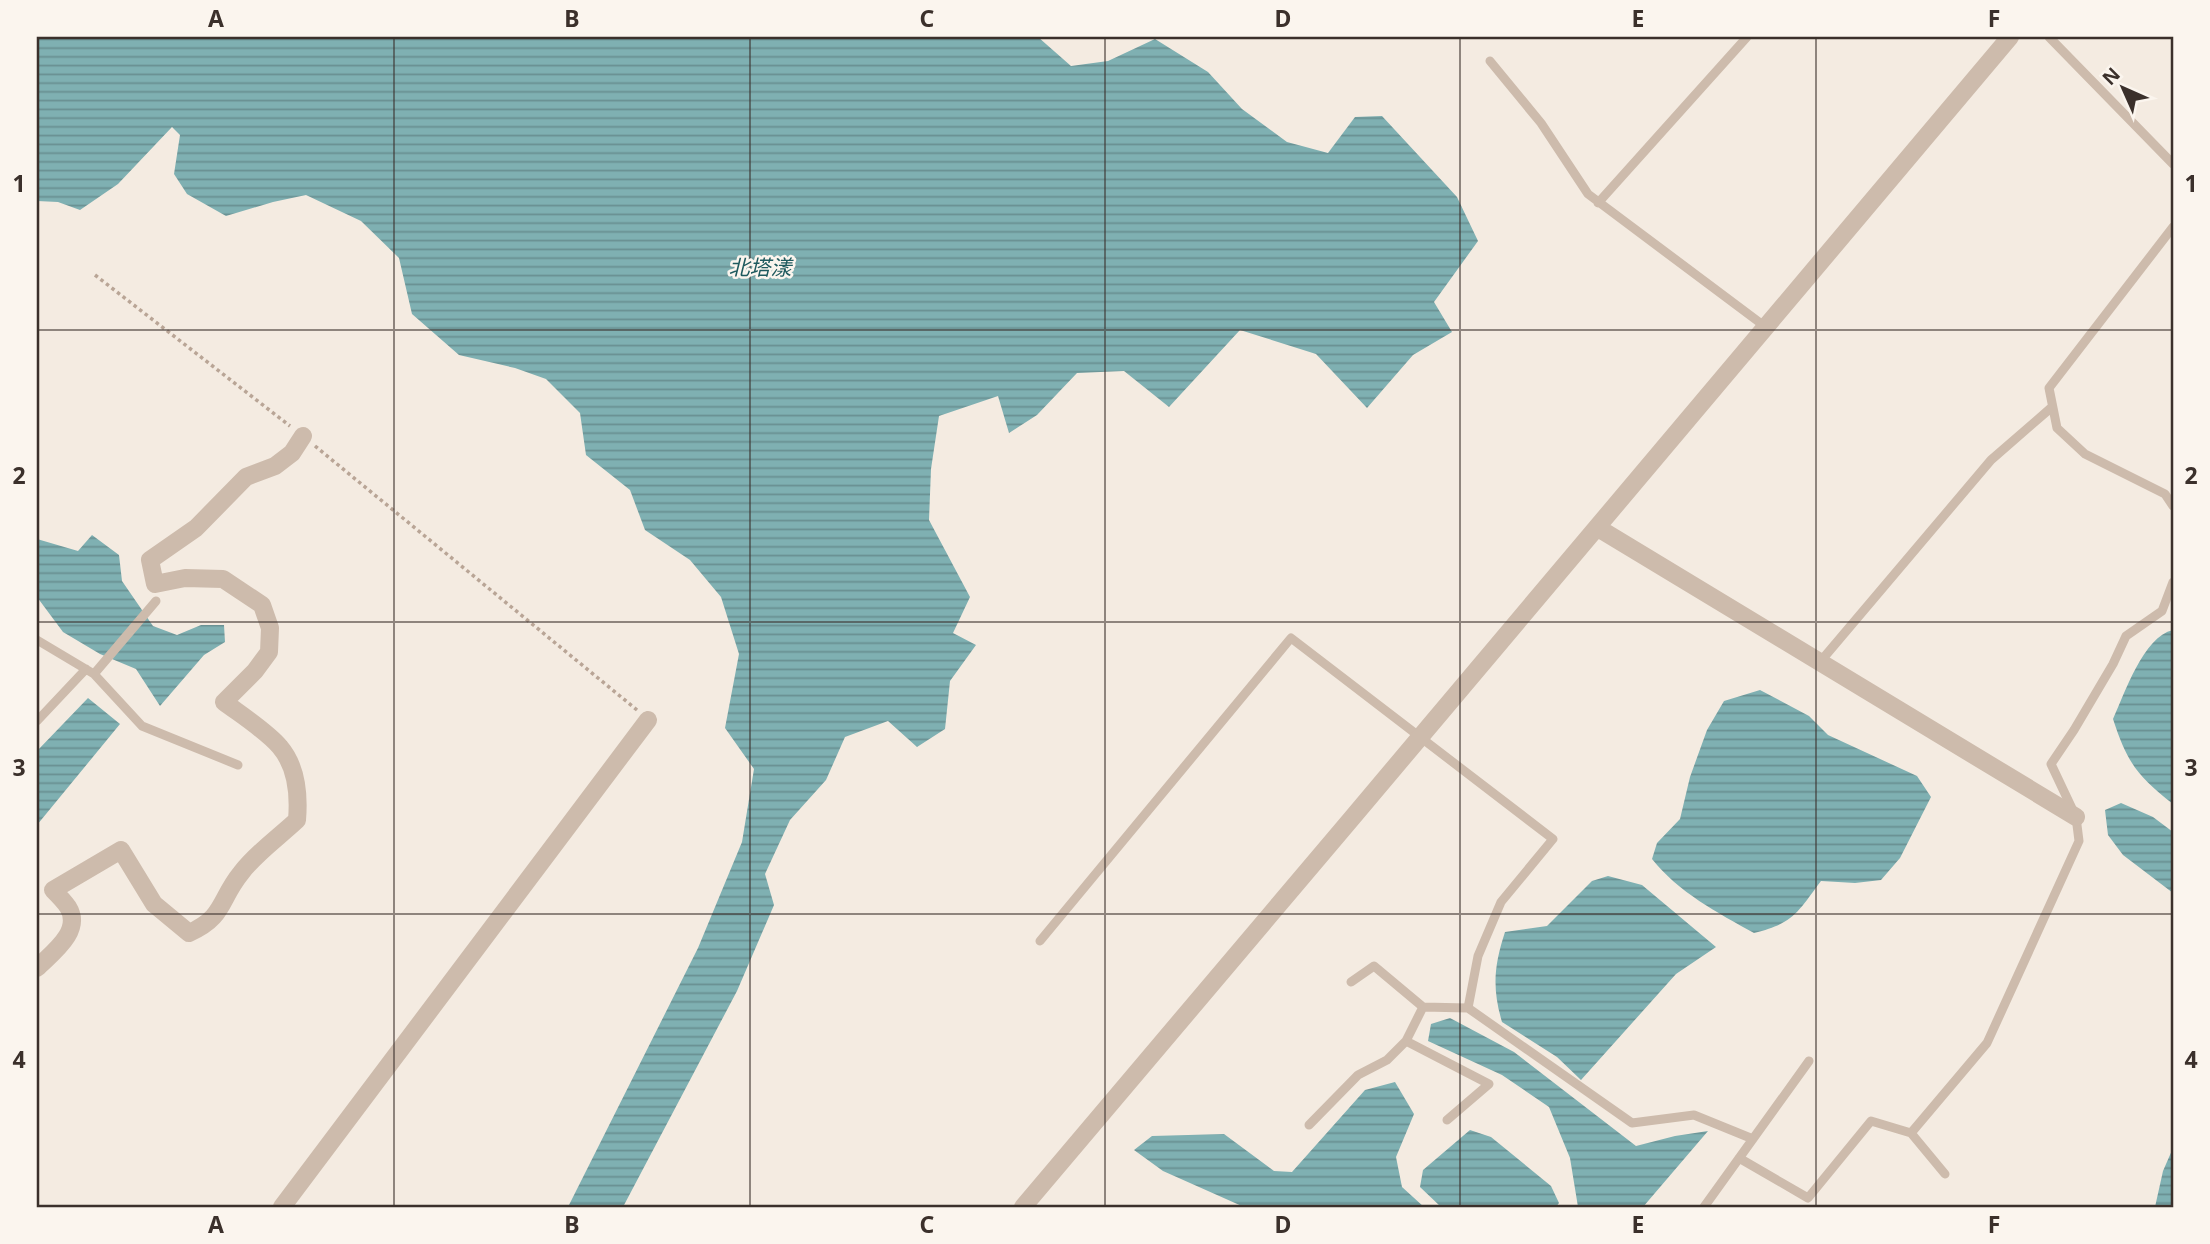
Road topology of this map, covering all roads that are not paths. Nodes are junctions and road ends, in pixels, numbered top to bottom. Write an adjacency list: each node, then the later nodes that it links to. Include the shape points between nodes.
1 (1747, 37): 6 (lane)
2 (2010, 37): 8 (street)
3 (2049, 37): 5 (lane)
4 (1490, 61): 6 (lane)
5 (2173, 164)
6 (1598, 202): 8 (lane)
7 (2173, 227): 9 (lane, via 2049,388)
8 (1767, 328): 12 (street)
9 (2052, 407): 11 (lane, via 2057,428 2085,454 2165,494); 16 (lane, via 1991,460)
10 (303, 436): 24 (street, via 275,467 246,477 196,528 150,560 155,584 185,578 223,579 262,605 270,628 269,652 224,702 280,746 299,796 297,820 242,871 218,914 189,933 154,904 121,850 53,890 70,909 72,922 68,936)
11 (2173, 506)
12 (1598, 528): 16 (street); 20 (street)
13 (2173, 582): 22 (lane, via 2162,611 2126,636 2051,764)
14 (156, 601): 17 (lane, via 104,663)
15 (37, 640): 17 (lane)
16 (1820, 662): 22 (street)
17 (90, 671): 19 (lane); 21 (lane, via 142,726)
18 (648, 720): 36 (street)
19 (37, 721)
20 (1419, 737): 23 (lane, via 1291,639); 27 (lane, via 1553,839 1501,902 1478,956); 37 (street)
21 (238, 765)
22 (2076, 817): 32 (lane, via 2079,841 1987,1043)
23 (1040, 940)
24 (37, 968)
25 (1352, 982): 26 (lane, via 1374,966)
26 (1423, 1007): 27 (lane); 28 (lane)
27 (1468, 1008): 33 (lane, via 1632,1122 1694,1115)
28 (1406, 1041): 30 (lane, via 1489,1084); 31 (lane, via 1387,1060 1357,1074)
29 (1809, 1061): 33 (lane)
30 (1447, 1120)
31 (1309, 1125)
32 (1911, 1133): 34 (lane, via 1871,1121 1808,1198); 35 (lane)
33 (1753, 1139): 34 (lane)
34 (1739, 1158): 38 (lane)
35 (1945, 1174)
36 (282, 1207)
37 (1023, 1207)
38 (1704, 1207)

